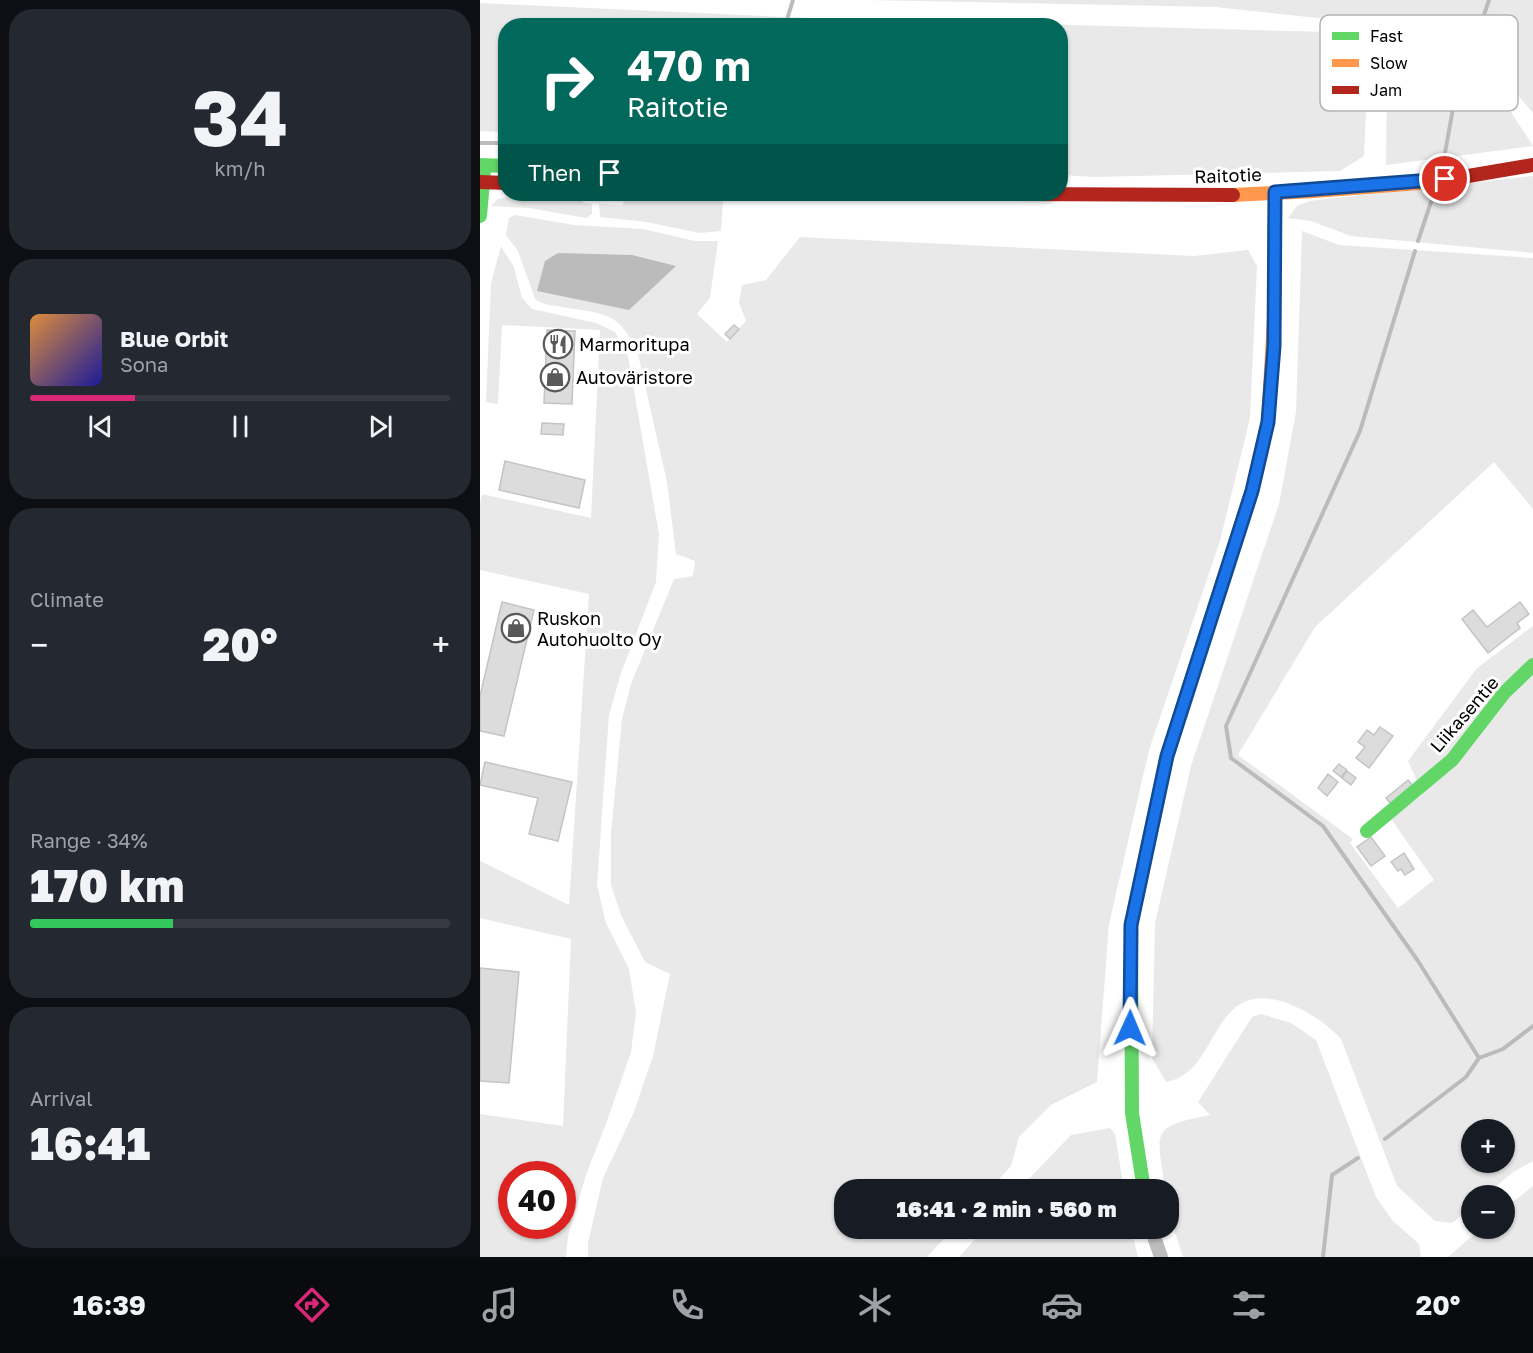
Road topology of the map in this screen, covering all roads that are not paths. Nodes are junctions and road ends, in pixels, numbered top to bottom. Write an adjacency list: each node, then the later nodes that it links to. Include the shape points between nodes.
1 (482, 165): 3 (street); 4 (street)
2 (1533, 165): 6 (street, Raitotie, via 1423,183)
3 (498, 166)
4 (482, 182): 5 (street); 8 (street)
5 (498, 183)
6 (1275, 192): 7 (street, Raitotie); 11 (street, via 1274,346 1268,422 1252,491 1167,756 1131,925 1132,1113)
7 (1068, 195)
8 (480, 216)
9 (1533, 665): 10 (street, Liikasentie, via 1504,693 1452,760)
10 (1367, 831)
11 (1142, 1179)
12 (1155, 1239): 13 (street)
13 (1161, 1257)

